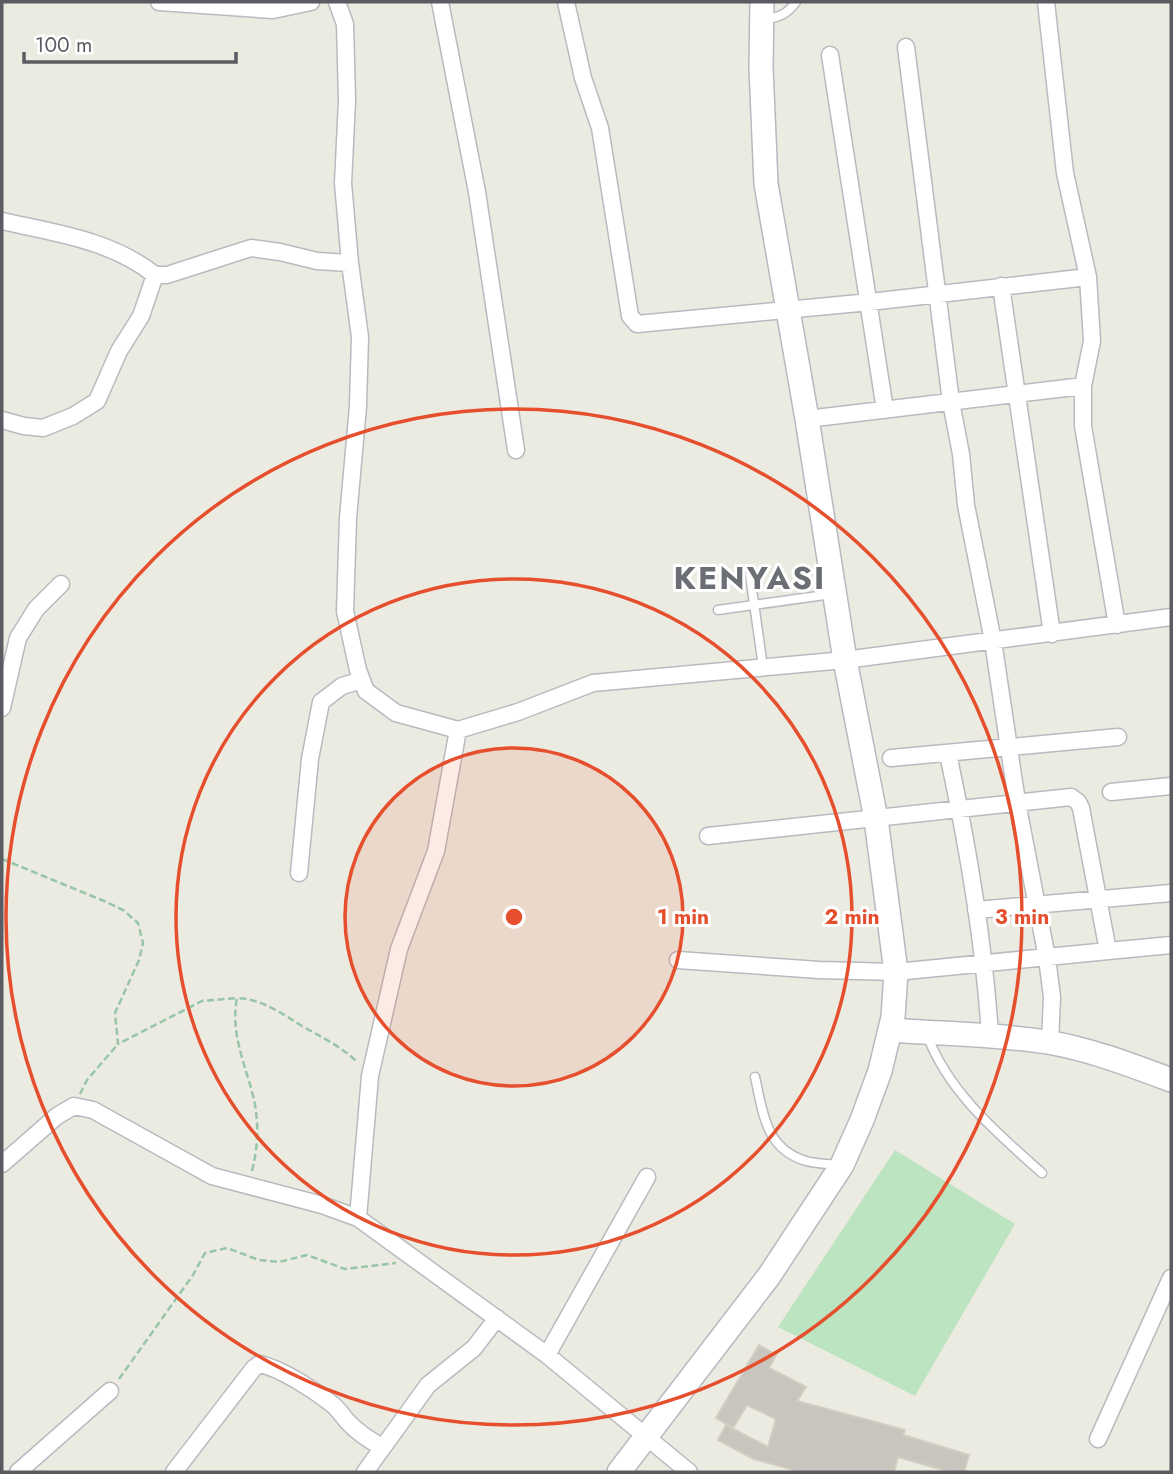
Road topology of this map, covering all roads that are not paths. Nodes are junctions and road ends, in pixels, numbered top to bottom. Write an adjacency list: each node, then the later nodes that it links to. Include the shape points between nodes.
1 (159, 2): 2 (street, via 272,10)
2 (311, 2)
3 (337, 2): 12 (street, via 345,24 343,183)
4 (440, 2): 25 (street, via 477,192)
5 (566, 2): 18 (street, via 600,128 632,320 637,324)
6 (796, 2): 8 (lane, via 778,18)
7 (1046, 2): 14 (street, via 1065,173)
8 (762, 10): 18 (street, via 766,184)
9 (906, 47): 16 (street)
10 (831, 55): 17 (street)
11 (2, 221): 13 (street, via 95,242)
12 (350, 263): 13 (street, via 251,248); 37 (street, via 360,337 345,611)
13 (155, 275): 24 (street, via 141,316 97,401 43,428)
14 (1088, 277): 15 (street); 19 (street, via 1092,341)
15 (1001, 286): 16 (street); 20 (street)
16 (938, 293): 17 (street); 21 (street)
17 (870, 302): 18 (street); 22 (street)
18 (788, 310): 23 (street)
19 (1083, 386): 20 (street); 32 (street, via 1083,426)
20 (1016, 394): 21 (street); 33 (street)
21 (951, 402): 22 (street); 34 (street, via 965,505)
22 (885, 410): 23 (street)
23 (807, 419): 28 (street)
24 (2, 420)
25 (516, 450)
26 (750, 575): 29 (lane)
27 (61, 584): 38 (street, via 36,609 18,638)
28 (835, 593): 29 (lane); 35 (street)
29 (754, 605): 30 (lane); 36 (lane)
30 (718, 610)
31 (1171, 617): 32 (street)
32 (1117, 625): 33 (street)
33 (1052, 634): 34 (street)
34 (993, 641): 35 (street); 41 (street)
35 (845, 660): 36 (street); 48 (street)
36 (763, 667): 39 (street, via 593,682)
37 (362, 680): 39 (street, via 366,691 396,713); 50 (street, via 342,686 321,702 310,759)
38 (2, 708)
39 (458, 730): 71 (street, via 436,851 399,948 370,1076)
40 (1118, 737): 41 (street)
41 (1008, 749): 42 (street); 46 (street)
42 (948, 754): 43 (street); 47 (street)
43 (891, 758)
44 (1171, 786): 45 (street)
45 (1111, 792)
46 (1017, 802): 47 (street); 52 (street, via 1070,797 1078,802); 53 (street)
47 (960, 808): 48 (street); 54 (street)
48 (876, 819): 49 (street); 60 (street)
49 (708, 836)
50 (299, 873)
51 (1171, 893): 52 (street)
52 (1098, 899): 53 (street); 56 (street)
53 (1037, 905): 54 (street); 57 (street)
54 (976, 910): 59 (street)
55 (1171, 945): 56 (street)
56 (1108, 951): 57 (street)
57 (1047, 958): 59 (street); 64 (street, via 1052,997)
58 (678, 960): 60 (street)
59 (985, 964): 60 (street); 63 (street)
60 (896, 972): 61 (street)
61 (890, 1030): 62 (street); 68 (street, via 876,1083)
62 (926, 1032): 63 (street); 69 (lane, via 957,1089)
63 (990, 1035): 64 (street)
64 (1049, 1043): 66 (street)
65 (755, 1077): 68 (lane, via 768,1131 782,1149 806,1161)
66 (1171, 1080)
67 (2, 1164): 71 (street, via 74,1106 93,1110 212,1176)
68 (842, 1165): 76 (street, via 769,1276)
69 (1042, 1173)
70 (647, 1177): 74 (street)
71 (358, 1219): 73 (street)
72 (1171, 1278): 77 (street)
73 (497, 1318): 74 (street); 78 (street, via 474,1348 428,1385)
74 (547, 1355): 76 (street)
75 (110, 1391): 79 (street)
76 (646, 1438): 82 (street); 83 (street)
77 (1098, 1439)
78 (382, 1447): 80 (street, via 369,1441 334,1405 308,1387 260,1364); 81 (street)
79 (18, 1472)
80 (174, 1472)
81 (365, 1472)
82 (619, 1472)
83 (689, 1472)

